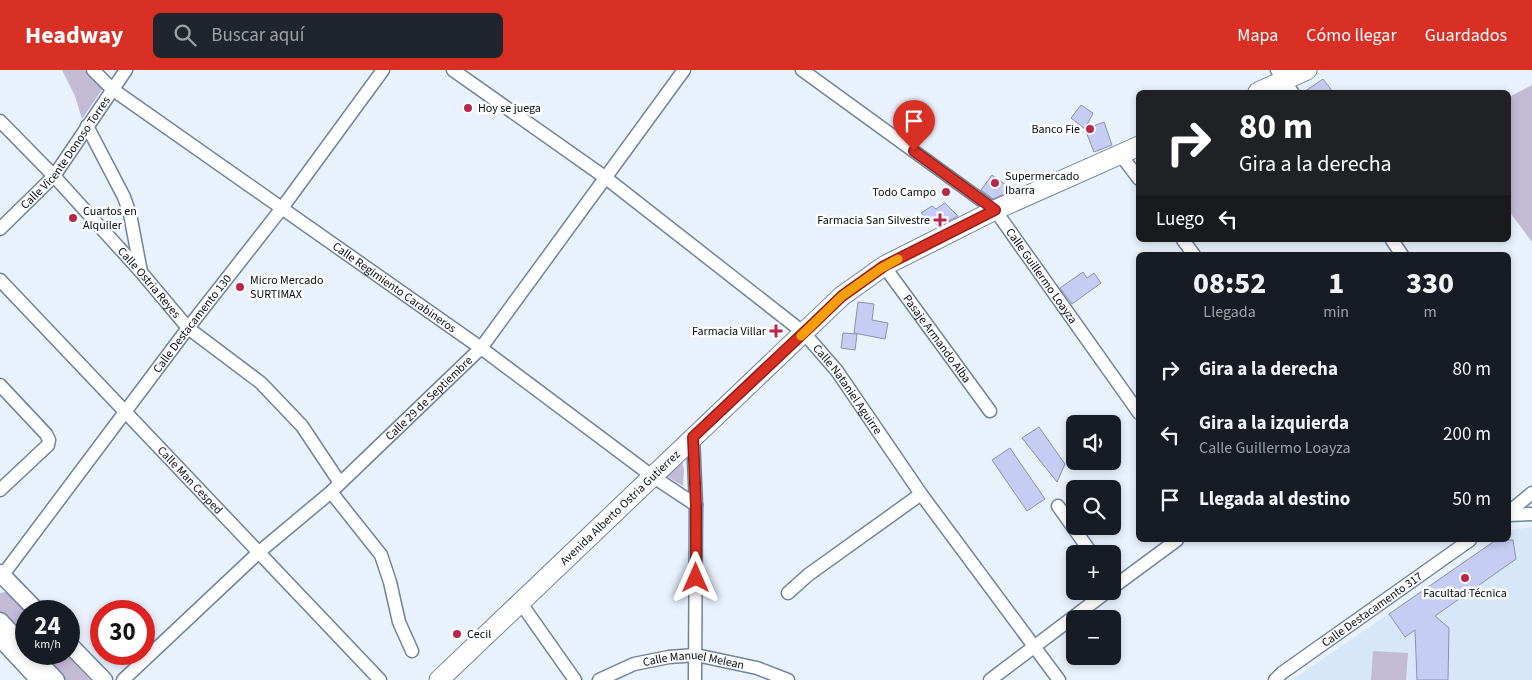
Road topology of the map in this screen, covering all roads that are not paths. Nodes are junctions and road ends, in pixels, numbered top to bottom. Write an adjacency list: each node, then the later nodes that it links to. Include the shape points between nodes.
1 (93, 70): 9 (street, Calle Regimiento Carabineros)
2 (126, 70): 9 (street, Calle Vicente Donoso Torres)
3 (383, 70): 18 (street, Calle Destacamento 130)
4 (453, 70): 17 (street, Calle Nataniel Aguirre)
5 (684, 70): 17 (street, Calle 29 de Septiembre)
6 (802, 70): 19 (street, Calle Guillermo Loayza)
7 (1307, 70): 8 (highway)
8 (1284, 81): 10 (highway)
9 (112, 89): 12 (street, Calle Vicente Donoso Torres); 18 (street, Calle Regimiento Carabineros)
10 (1263, 90)
11 (0, 121): 16 (street, Calle Ostria Reyes)
12 (87, 126): 16 (street, Calle Vicente Donoso Torres); 22 (street, via 124,197)
13 (1136, 147): 14 (highway, Avenida Alberto Ostria Gutierrez)
14 (1120, 154): 15 (street); 19 (highway, Avenida Alberto Ostria Gutierrez)
15 (1136, 175)
16 (54, 176): 20 (street, Calle Vicente Donoso Torres); 22 (street, Calle Ostria Reyes)
17 (606, 178): 25 (street, Calle Nataniel Aguirre); 26 (street, Calle 29 de Septiembre)
18 (282, 208): 24 (street, Calle Destacamento 130); 26 (street, Calle Regimiento Carabineros)
19 (995, 210): 21 (highway, Avenida Alberto Ostria Gutierrez); 29 (street, Calle Guillermo Loayza)
20 (0, 229)
21 (884, 266): 25 (highway, Avenida Alberto Ostria Gutierrez, via 842,296); 31 (street, Pasaje Armando Alba)
22 (141, 272): 24 (street, Calle Ostria Reyes)
23 (0, 280): 30 (street, Calle Man Cesped)
24 (188, 328): 30 (street, Calle Destacamento 130); 34 (street, Calle Ostria Reyes, via 260,384 302,426)
25 (804, 333): 32 (highway, Avenida Alberto Ostria Gutierrez); 38 (street, Calle Nataniel Aguirre, via 837,371)
26 (481, 348): 33 (street, Calle Regimiento Carabineros); 34 (street, Calle 29 de Septiembre)
27 (0, 385): 28 (street)
28 (5, 399): 35 (street, via 49,440 48,445)
29 (1136, 409)
30 (125, 411): 47 (street, Calle Man Cesped); 48 (street, Calle Destacamento 130)
31 (990, 411)
32 (693, 437): 33 (highway, Avenida Alberto Ostria Gutierrez); 39 (street)
33 (652, 476): 39 (street, Calle Regimiento Carabineros); 53 (highway, Avenida Alberto Ostria Gutierrez)
34 (340, 483): 36 (street, Calle 29 de Septiembre)
35 (0, 490)
36 (331, 492): 47 (street, Calle 29 de Septiembre); 58 (street, via 381,555 399,622)
37 (1532, 493): 41 (street)
38 (921, 494): 50 (street); 57 (street, Calle Nataniel Aguirre)
39 (696, 506): 60 (street)
40 (1058, 506): 46 (street)
41 (1511, 512)
42 (1511, 514): 43 (street)
43 (1532, 514)
44 (1174, 542): 49 (street)
45 (1467, 542): 74 (street, Calle Destacamento 317)
46 (1086, 545)
47 (258, 553): 65 (street, Calle 29 de Septiembre); 66 (street, Calle Man Cesped)
48 (1, 576): 51 (main road)
49 (1121, 580)
50 (788, 592)
51 (26, 600)
52 (1095, 600): 57 (street)
53 (520, 602): 67 (highway, Avenida Alberto Ostria Gutierrez); 68 (street)
54 (0, 621): 55 (main road)
55 (15, 637)
56 (0, 638): 62 (main road)
57 (1034, 647): 72 (street); 73 (street, Calle Nataniel Aguirre)
58 (412, 651)
59 (80, 655): 64 (main road)
60 (696, 655): 69 (street, Calle Manuel Melean, via 634,664); 70 (street); 71 (street, Calle Manuel Melean, via 757,668)
61 (42, 665): 63 (main road)
62 (39, 680)
63 (56, 680)
64 (104, 680)
65 (122, 680)
66 (380, 680)
67 (439, 680)
68 (575, 680)
69 (599, 680)
70 (696, 680)
71 (788, 680)
72 (990, 680)
73 (1059, 680)
74 (1275, 680)

